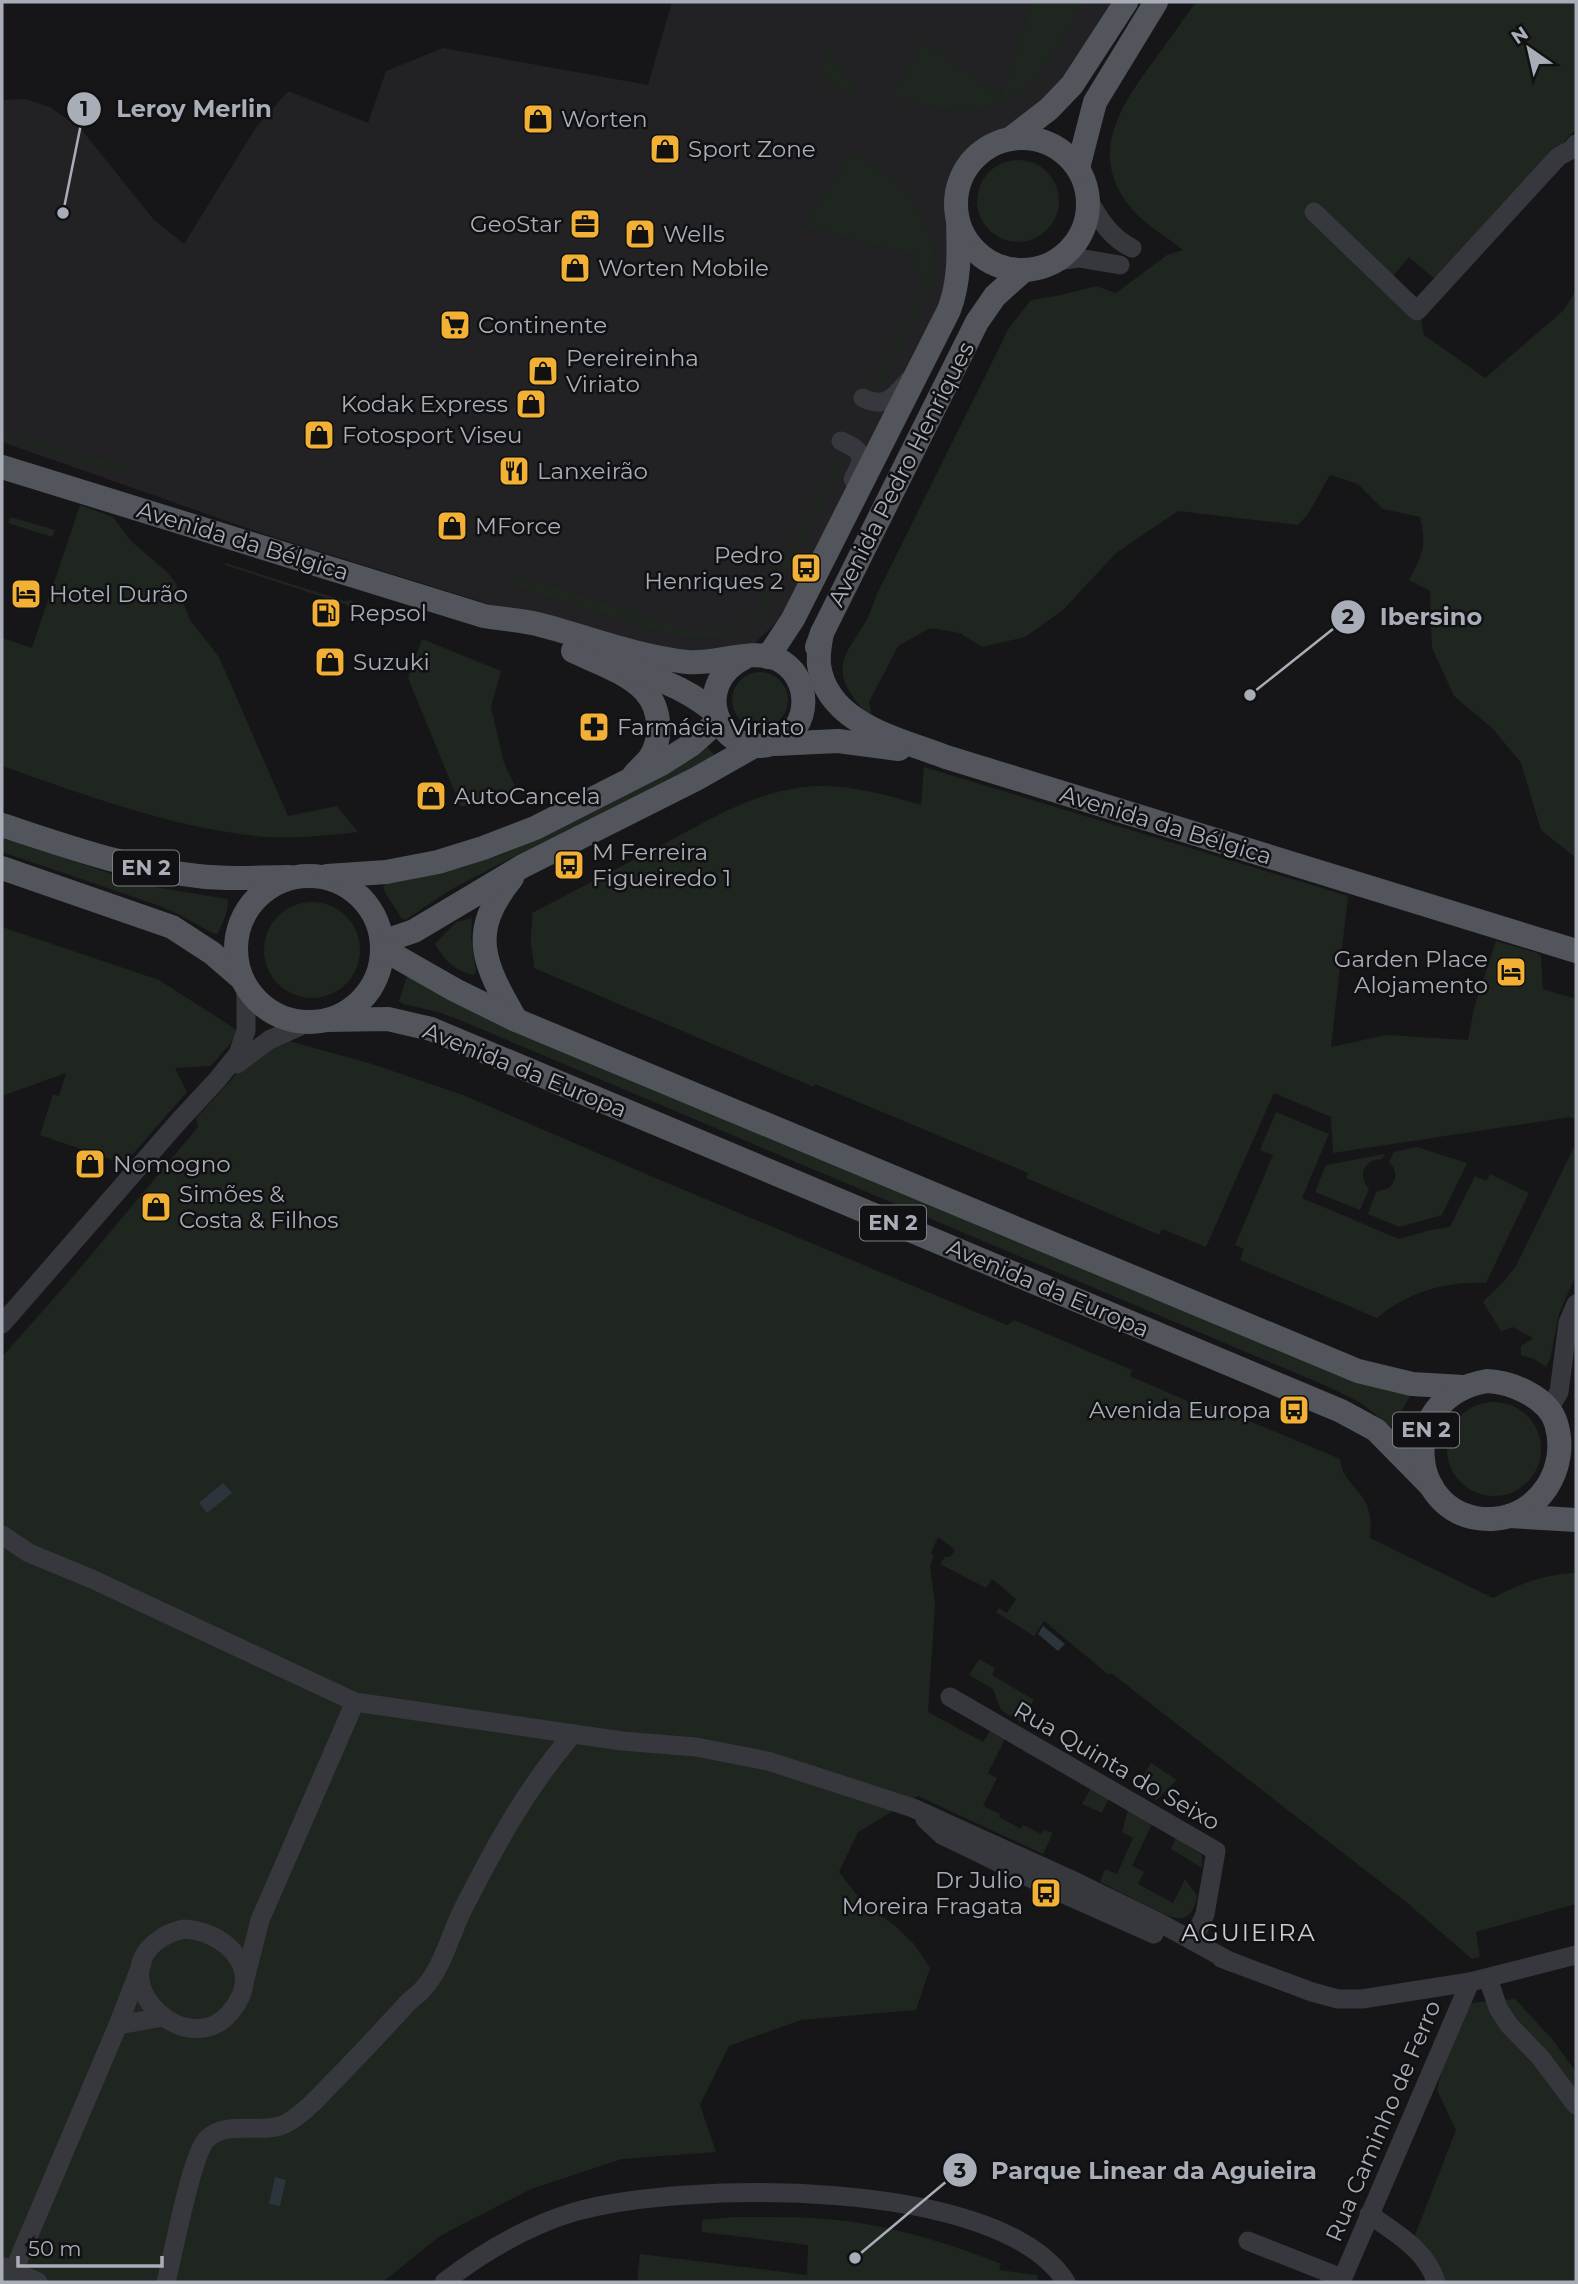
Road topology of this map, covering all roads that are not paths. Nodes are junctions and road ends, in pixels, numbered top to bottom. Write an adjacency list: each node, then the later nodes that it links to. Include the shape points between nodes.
1 (1126, 2): 3 (main road, via 1072,85)
2 (1156, 2): 5 (main road, via 1095,102)
3 (1010, 139): 5 (main road, via 1049,143); 8 (main road, via 990,146 972,160 956,200)
4 (1576, 144): 7 (street, via 1558,157 1417,311)
5 (1078, 168): 6 (main road)
6 (1089, 201): 9 (street, via 1113,235); 10 (main road, via 1081,235)
7 (1314, 212)
8 (958, 222): 12 (main road, via 967,242 982,258); 13 (main road, Avenida Pedro Henriques, via 956,290)
9 (1132, 248)
10 (1057, 261): 11 (street, via 1079,258); 12 (main road)
11 (1120, 265)
12 (1023, 271): 19 (main road, Avenida Pedro Henriques, via 995,296 977,322)
13 (921, 366): 14 (street, via 895,396 879,403); 17 (main road, Avenida Pedro Henriques)
14 (863, 398)
15 (841, 441): 17 (street, Avenida Pedro Henriques, via 859,451 862,462 830,523)
16 (2, 467): 18 (main road, Avenida da Bélgica)
17 (830, 547): 21 (main road, Avenida Pedro Henriques, via 793,619)
18 (484, 617): 20 (main road, Avenida da Bélgica, via 505,630); 21 (main road, Avenida da Bélgica, via 535,624 663,659 699,663)
19 (822, 632): 22 (main road, Avenida Pedro Henriques); 25 (main road, Avenida da Bélgica, via 818,657 824,683 845,712 863,724)
20 (573, 651): 23 (main road, Avenida da Bélgica, via 668,682 703,702); 26 (main road, Avenida da Bélgica, via 624,676 645,691 654,705 659,722 657,742 650,757)
21 (757, 657): 22 (main road, via 787,664); 23 (main road, via 733,663 723,673 714,700)
22 (803, 695): 24 (main road, via 797,726 777,742); 25 (main road, via 866,732)
23 (718, 717): 24 (main road, Avenida da Bélgica, via 734,738); 26 (main road, via 682,752)
24 (760, 745): 25 (main road, via 838,741); 28 (main road)
25 (946, 757): 32 (main road, Avenida da Bélgica)
26 (624, 784): 30 (main road, via 535,828 438,862 386,873)
27 (2, 825): 30 (main road, EN 2, via 97,857 160,871 201,877)
28 (523, 866): 31 (main road); 34 (main road, via 494,902 485,935 491,974)
29 (2, 868): 33 (main road, EN 2, via 172,927 212,953)
30 (308, 876): 31 (main road, EN 2, via 339,882 357,893 370,909); 33 (main road, via 276,884 244,914 236,957)
31 (382, 945): 34 (main road, Avenida da Europa / EN 2, via 455,990); 35 (main road, via 379,972 367,994 350,1010)
32 (1576, 951)
33 (244, 982): 35 (main road, EN 2, via 267,1010 286,1019); 36 (street, via 245,1037)
34 (516, 1020): 39 (main road, Avenida da Europa / EN 2, via 1358,1371 1412,1384)
35 (317, 1022): 36 (street, via 258,1046); 42 (main road, Avenida da Europa / EN 2, via 388,1018 431,1030 1341,1411 1376,1430)
36 (217, 1080): 38 (street)
37 (1576, 1304): 40 (street, via 1568,1323)
38 (2, 1324)
39 (1463, 1387): 40 (main road, EN 2, via 1487,1381 1512,1385 1535,1397); 42 (main road, EN 2, via 1443,1400 1429,1419 1422,1441 1423,1465)
40 (1552, 1416): 41 (main road, EN 2); 43 (main road, EN 2, via 1559,1457 1553,1477 1535,1502)
41 (1576, 1441)
42 (1432, 1487): 43 (main road, EN 2, via 1450,1505 1473,1517)
43 (1508, 1516): 44 (main road, EN 2)
44 (1576, 1520)
45 (2, 1535): 47 (street, via 29,1553)
46 (950, 1697): 52 (street, Rua Quinta do Seixo, via 1216,1851 1205,1914)
47 (355, 1702): 48 (street); 50 (street)
48 (573, 1734): 49 (street, via 696,1747 768,1761); 66 (street, via 511,1816 440,1966 421,1992 290,2121 276,2129 217,2132 206,2140 192,2174)
49 (914, 1808): 52 (street); 54 (street, via 954,1841 1131,1924)
50 (260, 1920): 51 (street, via 242,1936); 56 (street)
51 (222, 1941): 55 (street, via 196,1929 183,1929 163,1936); 56 (street, via 241,1965)
52 (1193, 1941): 54 (street)
53 (1576, 1955): 57 (street)
54 (1231, 1962): 57 (street, via 1338,1998 1362,1999)
55 (142, 1963): 58 (street, via 144,1995); 59 (street)
56 (245, 1979): 58 (street, via 242,1995 223,2021 192,2029)
57 (1479, 1980): 60 (street, via 1509,2025); 61 (street, Rua Caminho de Ferro)
58 (163, 2017): 59 (street)
59 (118, 2025): 63 (street)
60 (1576, 2105)
61 (1369, 2214): 64 (street, Rua Caminho de Ferro); 69 (street, via 1418,2251)
62 (1248, 2241): 64 (street)
63 (8, 2274): 65 (street)
64 (1342, 2281)
65 (38, 2282)
66 (166, 2282)
67 (444, 2282): 68 (street, via 472,2260 573,2212 650,2197 736,2191 878,2200 943,2212 994,2229 1038,2252)
68 (1066, 2282)
69 (1436, 2282)

